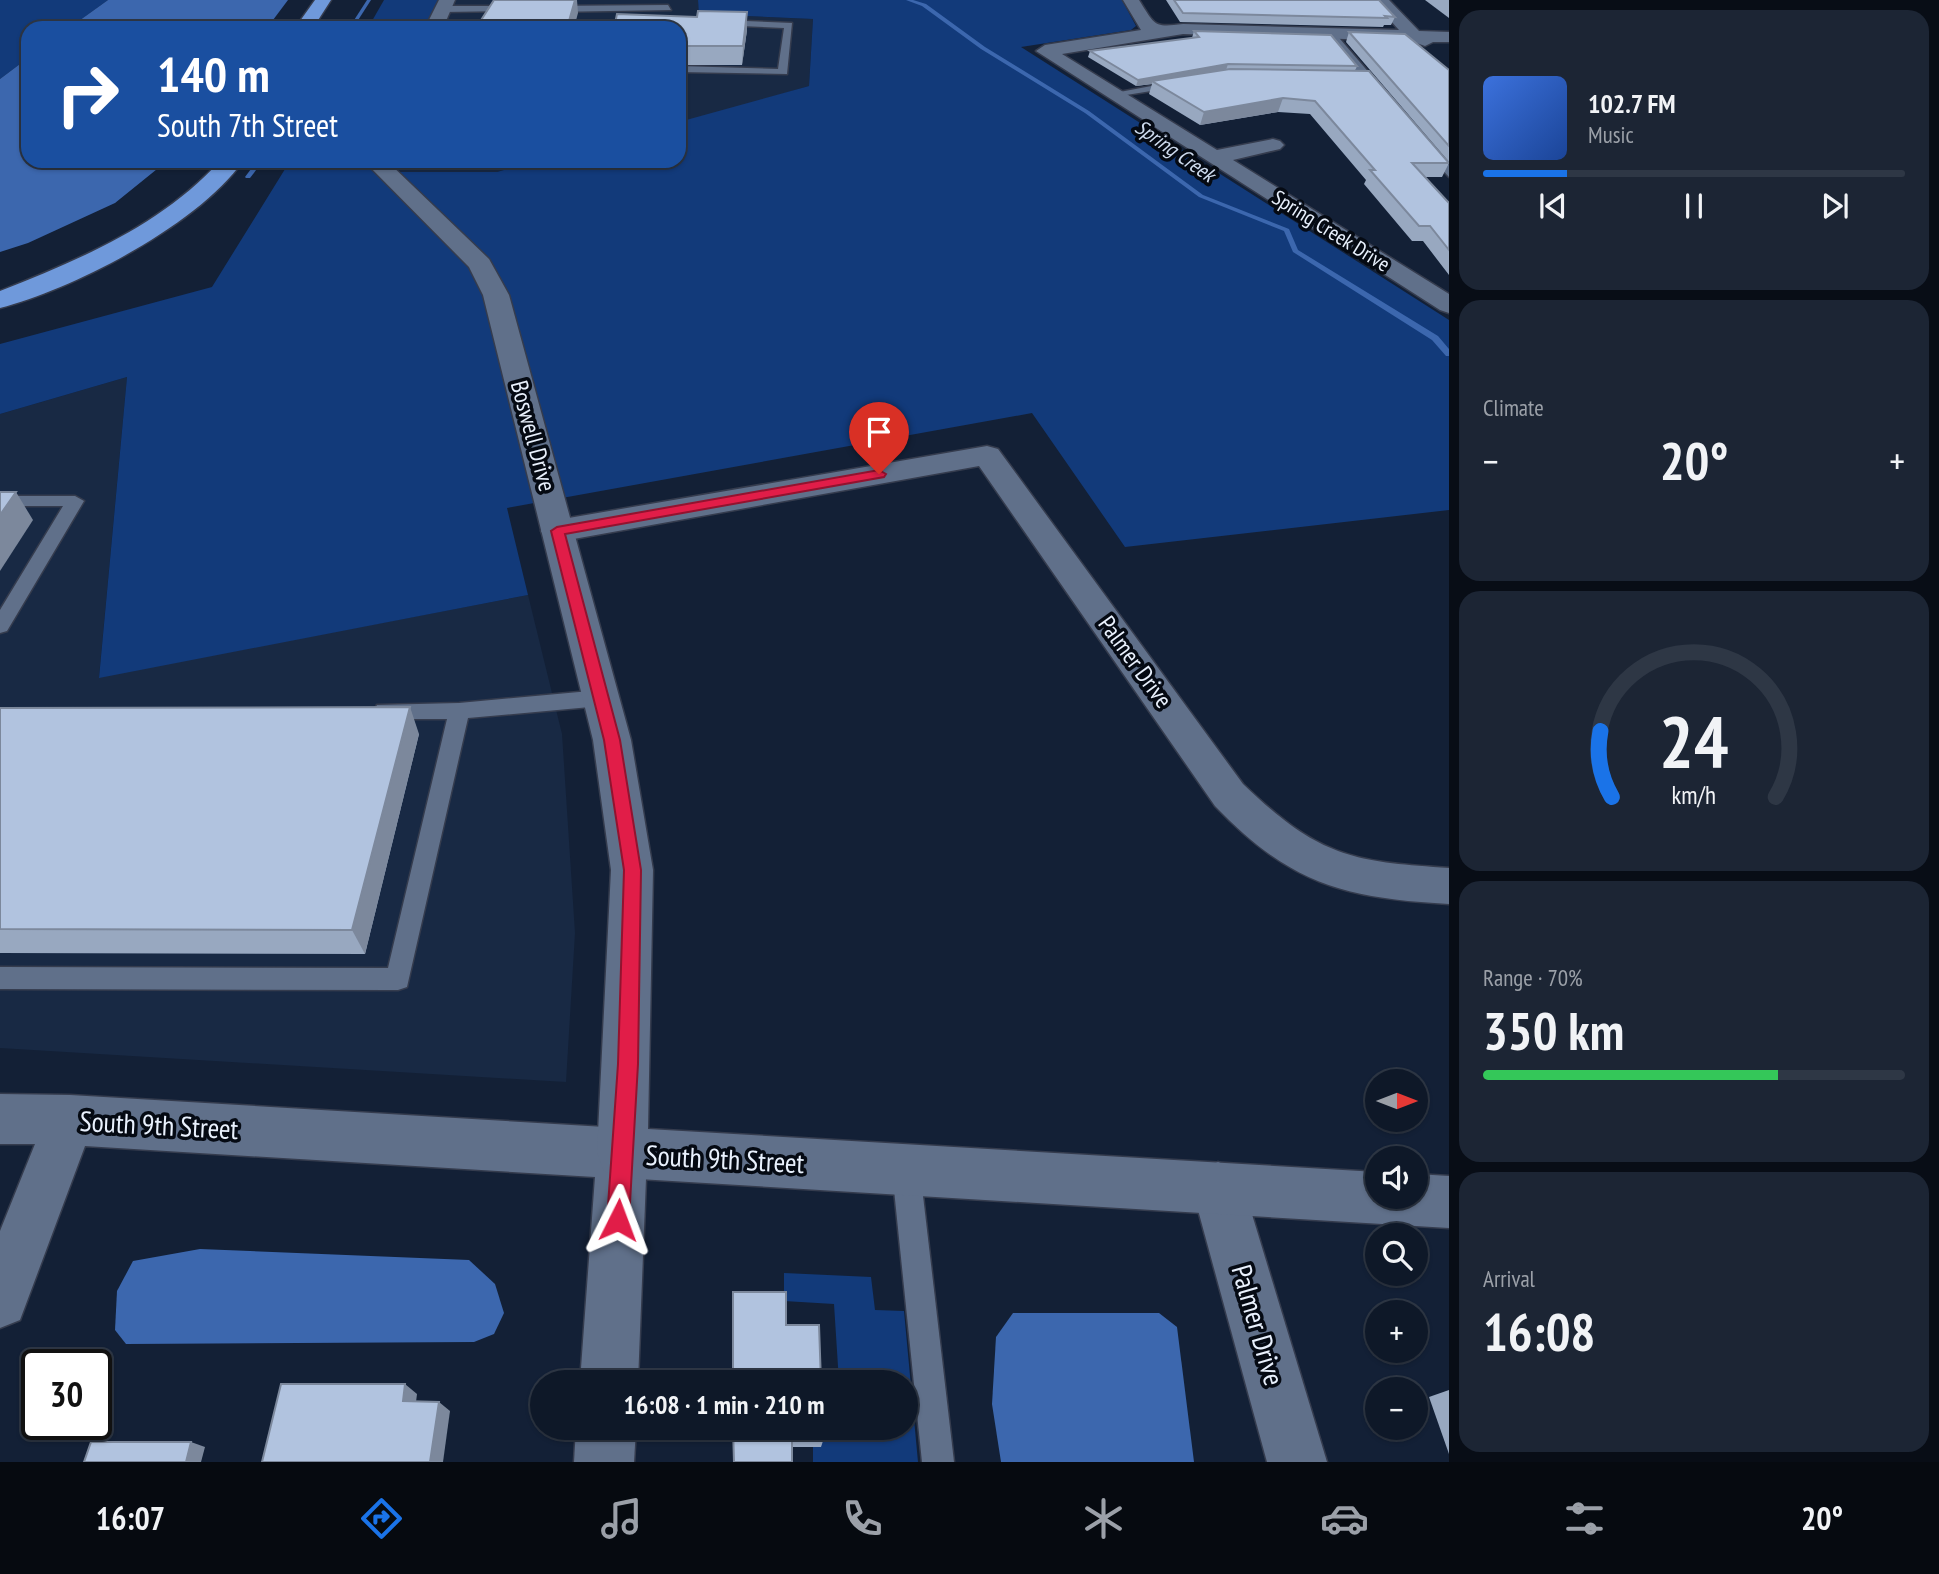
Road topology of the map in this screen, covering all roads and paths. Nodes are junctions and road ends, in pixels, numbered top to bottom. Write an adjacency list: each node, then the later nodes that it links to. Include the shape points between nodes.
1 (323, 0): 9 (highway)
2 (341, 0): 10 (highway)
3 (1131, 0): 14 (street, via 1147,27)
4 (1380, 0): 16 (street)
5 (445, 4): 7 (lane); 11 (street)
6 (668, 4): 8 (lane); 12 (lane)
7 (528, 9)
8 (542, 9)
9 (309, 21)
10 (328, 21)
11 (437, 21)
12 (666, 21)
13 (707, 23): 19 (lane, via 789,25 783,72)
14 (1158, 33): 15 (street, via 1182,29); 23 (street, Spring Creek Drive, via 1045,51)
15 (1331, 34): 16 (street); 21 (lane)
16 (1414, 36): 17 (street); 18 (street)
17 (1449, 37)
18 (1449, 53)
19 (686, 69)
20 (1356, 78): 21 (lane)
21 (1368, 78): 24 (lane)
22 (1188, 82): 23 (lane)
23 (1114, 94): 27 (street, Spring Creek Drive)
24 (1385, 98)
25 (1419, 137): 31 (lane)
26 (1273, 145): 27 (street)
27 (1213, 157): 34 (street, Spring Creek Drive)
28 (200, 168): 32 (highway, via 152,212 66,253)
29 (225, 168): 33 (highway, via 183,209 100,260)
30 (382, 168): 36 (street, Boswell Drive, via 480,264 496,295)
31 (1449, 173)
32 (0, 275)
33 (0, 300)
34 (1449, 305)
35 (0, 501): 37 (lane, via 75,501)
36 (557, 531): 38 (street, Boswell Drive); 41 (street, Palmer Drive, via 986,455 1229,794 1262,830 1297,856 1356,879)
37 (0, 626)
38 (601, 698): 40 (lane); 45 (street, Boswell Drive, via 632,870)
39 (360, 711): 40 (lane)
40 (459, 711): 42 (lane, via 398,979)
41 (1449, 886)
42 (0, 978)
43 (0, 1119): 44 (street, South 9th Street)
44 (70, 1120): 45 (street, South 9th Street); 49 (street)
45 (622, 1153): 46 (street, South 9th Street); 50 (street, Boswell Drive)
46 (906, 1170): 47 (street, South 9th Street); 53 (lane)
47 (1218, 1188): 48 (street, South 9th Street); 54 (street, Palmer Drive)
48 (1449, 1202)
49 (0, 1300)
50 (610, 1370)
51 (605, 1440): 52 (street)
52 (604, 1462)
53 (938, 1462)
54 (1297, 1462)

